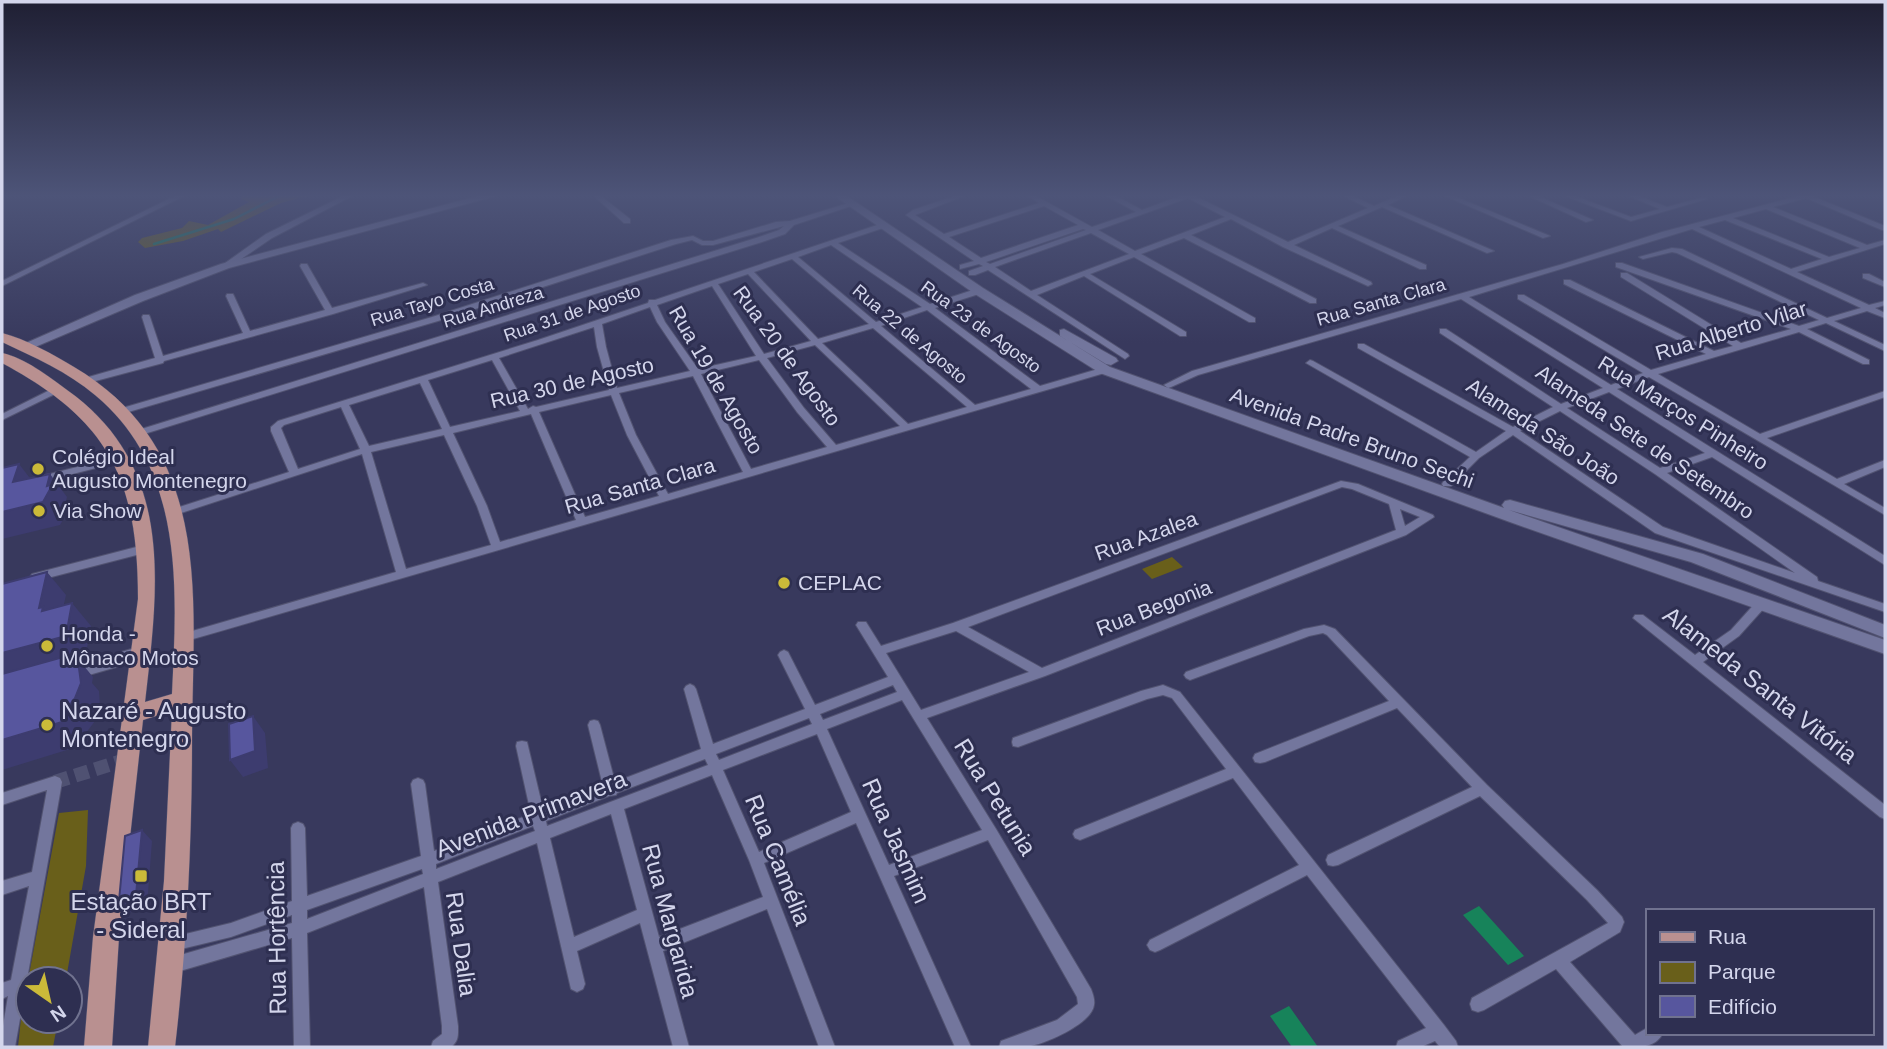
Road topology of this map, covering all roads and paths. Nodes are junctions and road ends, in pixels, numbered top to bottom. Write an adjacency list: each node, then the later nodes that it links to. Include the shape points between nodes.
1 (81, 245): 43 (street)
2 (256, 245): 31 (street)
3 (305, 245): 31 (main road)
4 (665, 245): 97 (street, Rua Tayo Costa)
5 (743, 245): 102 (street, Rua Andreza)
6 (828, 245): 27 (street, Rua 31 de Agosto)
7 (836, 245): 55 (street, Rua 23 de Agosto)
8 (912, 245): 47 (main road, Avenida Padre Bruno Sechi)
9 (932, 245): 33 (main road, Avenida Padre Bruno Sechi)
10 (950, 245): 33 (street)
11 (1031, 245): 33 (street)
12 (1051, 245): 34 (street)
13 (1119, 245): 26 (street)
14 (1159, 245): 26 (street)
15 (1204, 245): 52 (street)
16 (1286, 245): 44 (street)
17 (1374, 245): 35 (street)
18 (1476, 245): 25 (street)
19 (1633, 245): 50 (street, Rua Santa Clara)
20 (1732, 245): 37 (street)
21 (1793, 245): 29 (street)
22 (1860, 245): 24 (street)
23 (1876, 245): 24 (street)
24 (1867, 248): 29 (street)
25 (1490, 251)
26 (1135, 254): 38 (street); 60 (street)
27 (794, 257): 36 (street, Rua 31 de Agosto); 63 (street, Rua 22 de Agosto)
28 (1643, 257): 61 (street, via 1679,251)
29 (1830, 260): 37 (street)
30 (1619, 265): 64 (street)
31 (225, 266): 72 (main road)
32 (304, 266): 57 (street)
33 (972, 267): 34 (street); 34 (street); 87 (main road, Avenida Padre Bruno Sechi, via 1111,362)
34 (989, 267): 48 (street)
35 (1423, 267)
36 (751, 272): 42 (street, Rua 31 de Agosto); 69 (street)
37 (1790, 272): 56 (street)
38 (1085, 274): 48 (street); 66 (street)
39 (1624, 275): 71 (street)
40 (1866, 276): 46 (street)
41 (1567, 282): 74 (street)
42 (714, 283): 53 (street, Rua 31 de Agosto); 78 (street, Rua 20 de Agosto)
43 (2, 284)
44 (1368, 284)
45 (423, 285): 57 (street)
46 (1885, 285)
47 (979, 291): 55 (street, Rua 30 de Agosto); 82 (main road, Avenida Padre Bruno Sechi)
48 (1031, 293): 76 (street)
49 (230, 296): 67 (street)
50 (1462, 296): 87 (street, Rua Santa Clara, via 1195,373); 88 (street, Rua Marços Pinheiro)
51 (1521, 297): 84 (street)
52 (1313, 301)
53 (652, 302): 62 (street, Rua 31 de Agosto); 83 (street, Rua 19 de Agosto)
54 (1885, 303): 56 (street, Rua Alberto Vilar)
55 (929, 307): 63 (street, Rua 30 de Agosto); 90 (street, Rua 23 de Agosto)
56 (1869, 309): 58 (street); 61 (street, Rua Alberto Vilar)
57 (330, 312): 67 (street)
58 (1885, 316)
59 (146, 317): 79 (street)
60 (1252, 320)
61 (1827, 321): 64 (street, Rua Alberto Vilar); 73 (street)
62 (597, 323): 75 (street, Rua 31 de Agosto); 91 (street)
63 (875, 325): 69 (street, Rua 30 de Agosto); 95 (street, Rua 22 de Agosto)
64 (1800, 329): 71 (street, Rua Alberto Vilar); 80 (street)
65 (1443, 331): 94 (street, Alameda Sete de Setembro)
66 (1183, 334)
67 (248, 335): 79 (street)
68 (2, 337): 72 (main road)
69 (816, 342): 78 (street, Rua 30 de Agosto); 99 (street)
70 (1361, 346): 100 (street, Alameda São João)
71 (1740, 346): 74 (street, Rua Alberto Vilar)
72 (23, 347): 86 (main road)
73 (1885, 348)
74 (1713, 354): 84 (street, Rua Alberto Vilar)
75 (494, 356): 85 (street, Rua 31 de Agosto); 96 (street)
76 (1125, 356)
77 (2, 357): 89 (main road)
78 (762, 357): 83 (street, Rua 30 de Agosto); 104 (street, Rua 20 de Agosto)
79 (160, 361): 86 (street)
80 (1866, 362)
81 (1310, 363): 107 (street)
82 (1105, 370): 90 (street, Rua Santa Clara); 129 (main road, Avenida Padre Bruno Sechi)
83 (696, 373): 91 (street, Rua 30 de Agosto); 112 (street, Rua 19 de Agosto)
84 (1651, 373): 88 (street, Rua Alberto Vilar); 103 (street)
85 (423, 379): 93 (street, Rua 31 de Agosto); 101 (street)
86 (88, 380): 97 (main road)
87 (1168, 385): 115 (main road, Avenida Padre Bruno Sechi)
88 (1606, 389): 94 (street, Rua Alberto Vilar); 106 (street, Rua Marços Pinheiro)
89 (56, 390): 98 (street); 108 (main road, via 86,412 114,444)
90 (1040, 390): 95 (street, Rua Santa Clara)
91 (613, 391): 96 (street, Rua 30 de Agosto); 116 (street, via 628,432)
92 (1885, 394): 103 (street)
93 (344, 404): 105 (street); 110 (street, Rua 31 de Agosto, via 276,426)
94 (1561, 407): 100 (street, Rua Alberto Vilar); 111 (street, Alameda Sete de Setembro)
95 (975, 409): 99 (street, Rua Santa Clara)
96 (529, 410): 101 (street, Rua 30 de Agosto); 121 (street)
97 (122, 411): 102 (main road)
98 (2, 417)
99 (907, 428): 104 (street, Rua Santa Clara)
100 (1513, 431): 107 (street, Rua Alberto Vilar); 125 (street, Alameda São João, via 1659,530)
101 (446, 432): 105 (street, Rua 30 de Agosto); 123 (street)
102 (138, 433): 118 (main road, via 159,467)
103 (1762, 437): 114 (street)
104 (834, 449): 112 (street, Rua Santa Clara)
105 (366, 450): 110 (street, Rua 30 de Agosto); 127 (street)
106 (1711, 454): 111 (street); 126 (street, Rua Marços Pinheiro)
107 (1476, 456): 115 (street, Rua Alberto Vilar)
108 (120, 459): 113 (street); 124 (main road, via 146,528)
109 (1885, 463): 114 (street)
110 (294, 472): 118 (street, Rua 30 de Agosto)
111 (1659, 472): 130 (street, Alameda Sete de Setembro)
112 (749, 474): 116 (street, Rua Santa Clara)
113 (29, 482)
114 (1837, 483): 119 (street)
115 (1447, 484): 125 (main road, Avenida Padre Bruno Sechi, via 1582,527)
116 (665, 498): 121 (street, Rua Santa Clara)
117 (1393, 502): 120 (street, Rua Azalea); 122 (street); 135 (street, Rua Azalea, via 1341,484)
118 (174, 512): 137 (main road, via 185,559)
119 (1885, 512)
120 (1426, 514): 122 (street, Rua Begonia, via 1429,519)
121 (582, 522): 123 (street, Rua Santa Clara)
122 (1402, 531): 143 (street, Rua Begonia)
123 (497, 547): 127 (street, Rua Santa Clara)
124 (148, 548): 128 (street); 140 (main road)
125 (1701, 553): 129 (main road); 130 (street, Alameda São João); 136 (main road, Avenida Padre Bruno Sechi)
126 (1885, 561)
127 (402, 575): 137 (street, Rua Santa Clara)
128 (30, 578)
129 (1695, 580): 131 (main road, Avenida Padre Bruno Sechi)
130 (1824, 587): 132 (street, Alameda São João)
131 (1762, 603): 138 (main road, Avenida Padre Bruno Sechi); 142 (street, via 1735,633)
132 (1885, 608)
133 (1639, 618): 142 (street, Alameda Santa Vitória)
134 (862, 625): 139 (street, Rua Petunia)
135 (957, 626): 139 (street, Rua Azalea); 143 (street)
136 (1885, 632)
137 (186, 637): 149 (main road)
138 (1885, 648)
139 (879, 651): 146 (street, Rua Petunia)
140 (142, 653): 145 (main road); 151 (main road)
141 (784, 655): 152 (street, Rua Jasmim)
142 (1694, 662): 165 (street, Alameda Santa Vitória)
143 (1041, 673): 153 (street, Rua Begonia)
144 (1190, 675): 150 (street, via 1324,629)
145 (55, 678)
146 (896, 679): 148 (street, Rua Petunia); 152 (street, Avenida Primavera)
147 (690, 689): 159 (street, Rua Camélia)
148 (905, 694): 153 (street, Rua Petunia); 155 (street, Avenida Primavera)
149 (183, 698): 151 (main road); 184 (main road)
150 (1399, 702): 158 (street); 162 (street)
151 (135, 713): 197 (main road, via 106,937)
152 (812, 713): 155 (street, Rua Jasmim); 159 (street, Avenida Primavera)
153 (918, 716): 169 (street, Rua Petunia)
154 (594, 725): 164 (street, Rua Margarida)
155 (820, 727): 159 (street, Avenida Primavera); 166 (street, Rua Jasmim)
156 (1018, 742): 160 (street, via 1163,690 1184,703)
157 (522, 746): 167 (street)
158 (1260, 758)
159 (712, 760): 164 (street, Avenida Primavera); 172 (street, Rua Camélia)
160 (1236, 771): 171 (street); 175 (street)
161 (418, 785): 174 (street, Rua Dalia)
162 (1482, 789): 173 (street); 188 (street, via 1617,922 1608,932)
163 (2, 799): 177 (street, via 55,782)
164 (613, 799): 167 (street, Avenida Primavera); 170 (street, Avenida Primavera); 182 (street, Rua Margarida)
165 (1885, 813)
166 (859, 815): 172 (street); 176 (street, Rua Jasmim)
167 (538, 818): 170 (street); 174 (street, Avenida Primavera)
168 (298, 828): 181 (street, Rua Hortência)
169 (991, 833): 176 (street); 204 (street, Rua Petunia, via 1085,995 1086,1006 1074,1018)
170 (542, 834): 178 (street, Avenida Primavera); 186 (street)
171 (1080, 834)
172 (756, 860): 180 (street, Rua Camélia)
173 (1333, 860)
174 (426, 861): 178 (street, Rua Dalia); 181 (street, Avenida Primavera)
175 (1309, 867): 185 (street); 194 (street)
176 (886, 873): 203 (street, Rua Jasmim)
177 (36, 877): 179 (street); 189 (street)
178 (429, 877): 183 (street, Avenida Primavera); 200 (street, Rua Dalia, via 450,1026 450,1038)
179 (2, 888)
180 (771, 901): 187 (street); 202 (street, Rua Camélia)
181 (300, 907): 183 (street, Rua Hortência); 184 (street, Avenida Primavera)
182 (643, 914): 186 (street); 187 (street, Rua Margarida)
183 (301, 928): 190 (street, Avenida Primavera); 199 (street, Rua Hortência)
184 (172, 944): 190 (main road)
185 (1155, 945)
186 (568, 947): 191 (street)
187 (653, 947): 201 (street, Rua Margarida)
188 (1558, 960): 192 (street); 207 (street)
189 (21, 965)
190 (170, 967): 198 (main road)
191 (577, 984)
192 (1478, 1004)
193 (14, 1008): 196 (street)
194 (1438, 1031): 205 (street); 206 (street)
195 (1652, 1035): 207 (street)
196 (7, 1047)
197 (98, 1047)
198 (162, 1047)
199 (302, 1047)
200 (439, 1047)
201 (681, 1047)
202 (827, 1047)
203 (963, 1047)
204 (1007, 1047)
205 (1404, 1047)
206 (1450, 1047)
207 (1633, 1047)

